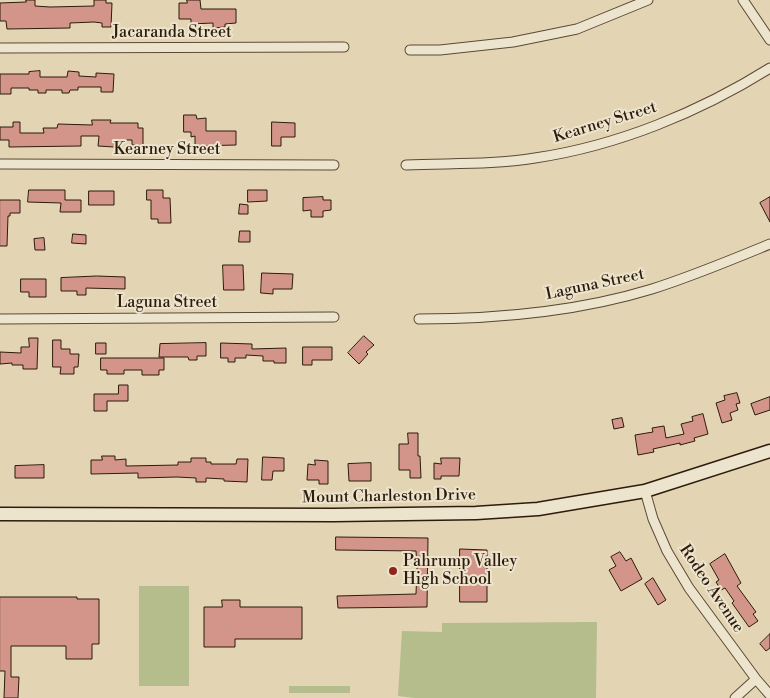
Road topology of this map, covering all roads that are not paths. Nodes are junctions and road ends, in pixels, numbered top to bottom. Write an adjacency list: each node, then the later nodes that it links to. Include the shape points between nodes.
1 (648, 0): 6 (street, via 577,28 513,42)
2 (744, 0): 3 (street)
3 (770, 40)
4 (344, 47): 5 (street, Jacaranda Street)
5 (0, 48)
6 (410, 50)
7 (770, 68): 9 (street, Kearney Street, via 728,93 682,114 581,149 508,161)
8 (0, 164): 10 (street, Kearney Street)
9 (406, 165)
10 (334, 166)
11 (770, 244): 14 (street, Laguna Street, via 706,271 596,303 496,317)
12 (334, 317): 13 (street, Laguna Street)
13 (0, 319)
14 (419, 319)
15 (770, 452): 16 (street, Mount Charleston Drive)
16 (645, 491): 17 (street, Mount Charleston Drive, via 538,509 476,513); 18 (street, Rodeo Avenue, via 667,551 689,588)
17 (0, 514)
18 (756, 679): 19 (street, Rodeo Avenue); 20 (street)
19 (770, 695)
20 (735, 698)

